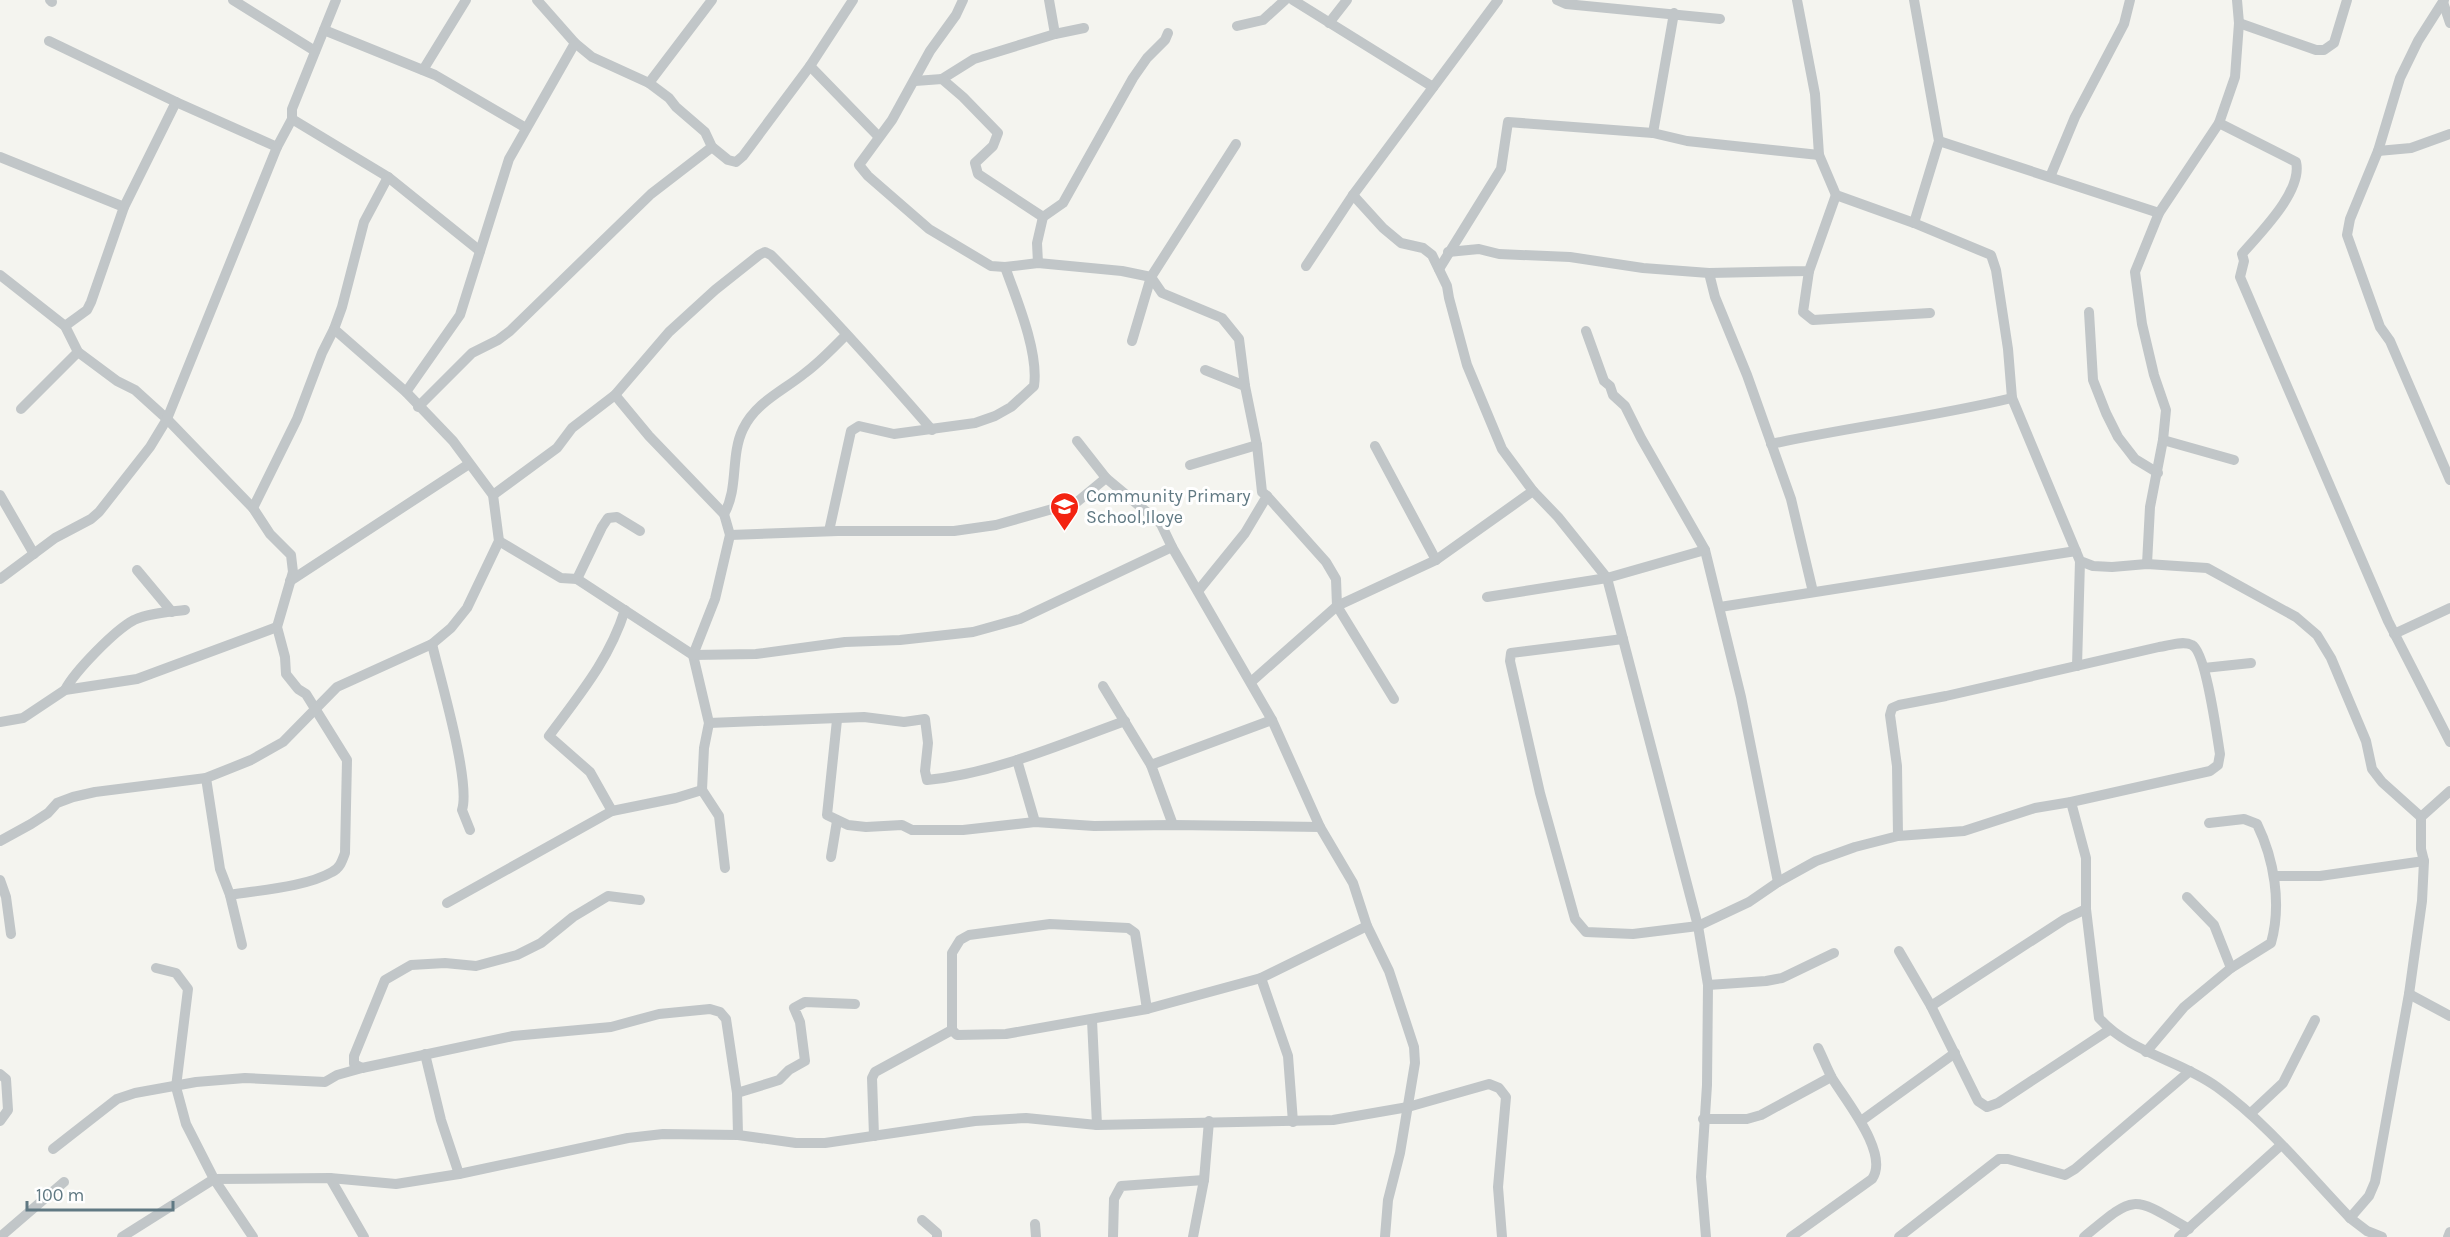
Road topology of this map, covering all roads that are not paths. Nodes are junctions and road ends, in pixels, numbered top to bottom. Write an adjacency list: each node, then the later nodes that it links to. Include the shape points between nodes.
1 (233, 0): 32 (street)
2 (336, 0): 27 (street)
3 (466, 0): 34 (street)
4 (537, 0): 31 (street)
5 (712, 0): 37 (street)
6 (853, 0): 33 (street)
7 (963, 0): 36 (street)
8 (1048, 0): 29 (street)
9 (1285, 0): 25 (street, via 1263,20)
10 (1293, 0): 22 (street)
11 (1347, 0): 22 (street)
12 (1498, 0): 38 (street)
13 (1557, 0): 20 (street, via 1633,12)
14 (1797, 0): 51 (street, via 1815,94)
15 (1914, 0): 46 (street)
16 (2130, 0): 54 (street, via 2124,24 2075,117)
17 (2237, 0): 23 (street)
18 (2347, 0): 23 (street, via 2334,43 2324,50)
19 (2444, 1): 24 (street); 50 (street, via 2400,78)
20 (1674, 13): 21 (street); 43 (street)
21 (1720, 19)
22 (1329, 23): 38 (street)
23 (2239, 23): 41 (street, via 2235,77)
24 (2450, 23)
25 (1237, 26)
26 (1084, 28): 29 (street)
27 (324, 30): 32 (street); 34 (street)
28 (1167, 33): 59 (street, via 1133,78 1063,203)
29 (1055, 34): 35 (street, via 974,59)
30 (49, 41): 39 (street)
31 (575, 44): 37 (street, via 601,63); 42 (street)
32 (315, 51): 40 (street, via 292,109)
33 (810, 66): 45 (street); 49 (street, via 736,162)
34 (423, 70): 42 (street)
35 (942, 79): 36 (street); 59 (street, via 998,134 993,146 975,164 978,174)
36 (915, 81): 45 (street)
37 (649, 83): 49 (street, via 705,132)
38 (1433, 87): 55 (street)
39 (176, 102): 48 (street); 57 (street)
40 (292, 119): 48 (street); 53 (street)
41 (2218, 123): 58 (street); 130 (street, via 2296,162 2296,181 2280,208 2242,254 2240,278)
42 (526, 128): 61 (street, via 506,169)
43 (1653, 133): 51 (street, via 1686,141); 62 (street, via 1508,122 1501,169)
44 (2450, 134): 50 (street, via 2411,148)
45 (878, 136): 65 (street, via 860,165 868,176 929,229 991,266)
46 (1939, 141): 54 (street); 60 (street)
47 (1236, 144): 69 (street)
48 (278, 147): 86 (street)
49 (712, 147): 84 (street, via 651,194 510,331 472,353)
50 (2378, 152): 98 (street, via 2347,234 2380,327 2390,341)
51 (1819, 155): 56 (street)
52 (0, 157): 57 (street)
53 (388, 177): 61 (street); 74 (street, via 364,222)
54 (2050, 177): 58 (street)
55 (1353, 195): 64 (street); 66 (street, via 1401,243 1424,248)
56 (1836, 195): 60 (street); 67 (street)
57 (124, 207): 73 (street, via 91,302 87,310)
58 (2159, 213): 88 (street, via 2135,272 2142,324 2166,410)
59 (1043, 217): 63 (street, via 1036,243)
60 (1914, 223): 83 (street, via 1991,255 2008,349)
61 (480, 251): 81 (street, via 460,315)
62 (1448, 252): 66 (street); 68 (street, via 1479,249)
63 (1038, 262): 65 (street); 69 (street)
64 (1306, 266)
65 (1005, 267): 87 (street, via 1022,315 1036,373 1034,386 996,416)
66 (1439, 269): 99 (street, via 1448,286 1467,365 1493,431)
67 (1809, 271): 68 (street); 72 (street, via 1803,312 1813,320)
68 (1709, 273): 90 (street)
69 (1151, 277): 77 (street); 80 (street, via 1162,293 1222,318 1239,339)
70 (2, 280): 73 (street)
71 (2089, 312): 96 (street, via 2093,380 2106,413 2135,459)
72 (1930, 313)
73 (65, 326): 78 (street)
74 (334, 329): 81 (street); 103 (street, via 297,419)
75 (1586, 331): 110 (street, via 1604,381 1625,406)
76 (846, 335): 82 (street, via 815,298 765,252 680,321); 87 (street); 104 (street, via 810,370 773,394 744,426 738,442 733,496)
77 (1132, 341)
78 (78, 352): 85 (street); 86 (street, via 135,390)
79 (1205, 370): 80 (street)
80 (1245, 386): 91 (street)
81 (406, 392): 84 (street)
82 (615, 394): 101 (street, via 577,423 549,456); 104 (street, via 649,436)
83 (2012, 398): 90 (street); 112 (street)
84 (418, 406): 94 (street, via 453,441)
85 (21, 409)
86 (167, 418): 103 (street); 111 (street, via 150,447 99,512)
87 (932, 430): 106 (street, via 894,434 854,427)
88 (2163, 440): 93 (street); 96 (street)
89 (1077, 441): 97 (street)
90 (1771, 444): 121 (street, via 1791,499)
91 (1257, 445): 95 (street); 102 (street, via 1262,492)
92 (1375, 446): 113 (street)
93 (2234, 460)
94 (469, 464): 101 (street); 119 (street)
95 (1190, 465)
96 (2158, 474): 114 (street, via 2150,507)
97 (1106, 478): 106 (street, via 1077,501 996,525 954,531); 109 (street, via 1161,524)
98 (2450, 480)
99 (1533, 491): 113 (street); 118 (street)
100 (0, 495): 111 (street)
101 (493, 495): 108 (street)
102 (1267, 496): 120 (street, via 1245,533); 123 (street, via 1326,562 1336,579)
103 (253, 508): 119 (street, via 270,534 291,555)
104 (724, 514): 107 (street)
105 (640, 531): 117 (street, via 617,517 608,518)
106 (829, 531): 107 (street)
107 (730, 535): 133 (street, via 715,599)
108 (499, 541): 117 (street, via 561,578); 132 (street, via 467,608)
109 (1172, 547): 120 (street); 133 (street, via 1020,619 973,632 844,642 756,654)
110 (1705, 550): 118 (street); 124 (street)
111 (34, 554): 116 (street)
112 (2078, 556): 114 (street, via 2093,566); 121 (street); 135 (street)
113 (1436, 560): 123 (street)
114 (2147, 564): 155 (street, via 2207,568 2296,617 2317,635 2331,658 2366,741 2372,769)
115 (137, 570): 128 (street)
116 (0, 579)
117 (577, 579): 127 (street)
118 (1607, 579): 122 (street); 131 (street)
119 (290, 581): 129 (street)
120 (1198, 591): 137 (street)
121 (1813, 592): 124 (street)
122 (1487, 597)
123 (1337, 606): 137 (street); 140 (street)
124 (1720, 607): 169 (street)
125 (2450, 608): 130 (street)
126 (185, 610): 128 (street)
127 (625, 610): 133 (street); 154 (street, via 612,646 549,736 590,772)
128 (172, 612): 139 (street, via 142,618 127,626 74,675)
129 (277, 627): 139 (street, via 137,679); 141 (street, via 286,674 306,694)
130 (2394, 634): 147 (street)
131 (1623, 639): 176 (street); 176 (street, via 1511,653 1540,793 1575,919 1586,932 1633,934)
132 (432, 644): 141 (street, via 346,681); 161 (street, via 457,750 465,800 462,810)
133 (693, 655): 146 (street)
134 (2251, 663): 136 (street)
135 (2077, 666): 136 (street, via 2182,643 2198,650); 162 (street, via 1892,708)
136 (2204, 668): 153 (street, via 2220,754 2218,765 2210,771)
137 (1251, 682): 143 (street)
138 (1103, 686): 144 (street)
139 (65, 690): 145 (street, via 23,718)
140 (1394, 699)
141 (314, 710): 150 (street, via 283,742); 170 (street, via 347,760 342,862 332,873 308,881)
142 (837, 720): 146 (street); 148 (street, via 925,719 927,780); 156 (street, via 827,815)
143 (1272, 720): 149 (street); 160 (street)
144 (1125, 721): 148 (street); 149 (street)
145 (0, 722)
146 (709, 723): 151 (street)
147 (2450, 741)
148 (1017, 760): 157 (street)
149 (1151, 765): 159 (street)
150 (206, 778): 163 (street, via 72,797); 170 (street, via 220,869)
151 (702, 790): 154 (street); 166 (street, via 719,816)
152 (2450, 792): 155 (street)
153 (2071, 802): 162 (street, via 2035,808 1964,831); 174 (street, via 2086,858)
154 (612, 811): 173 (street)
155 (2421, 817): 165 (street)
156 (837, 821): 157 (street, via 866,827 902,825 912,830 963,830); 164 (street)
157 (1035, 822): 159 (street)
158 (2209, 823): 167 (street, via 2244,819 2257,824)
159 (1173, 825): 160 (street)
160 (1320, 827): 175 (street, via 1353,883)
161 (470, 830)
162 (1898, 837): 169 (street, via 1816,861)
163 (0, 841)
164 (831, 857)
165 (2424, 861): 167 (street, via 2320,876); 185 (street)
166 (725, 868)
167 (2275, 876): 182 (street, via 2275,930 2271,943)
168 (0, 880): 177 (street)
169 (1778, 882): 176 (street, via 1749,902)
170 (230, 895): 178 (street)
171 (2187, 897): 182 (street, via 2214,925)
172 (640, 900): 198 (street, via 608,896 517,955 476,966 411,965 385,980 354,1056)
173 (447, 903)
174 (2086, 909): 187 (street); 192 (street, via 2099,1018)
175 (1367, 926): 183 (street); 204 (street, via 1389,971 1414,1047)
176 (1698, 926): 184 (street)
177 (10, 934)
178 (242, 945)
179 (1899, 951): 187 (street)
180 (1834, 953): 184 (street, via 1782,978)
181 (156, 968): 202 (street, via 177,973 188,989)
182 (2231, 968): 195 (street, via 2184,1007)
183 (1261, 978): 188 (street); 210 (street, via 1288,1056)
184 (1708, 984): 206 (street)
185 (2409, 994): 189 (street); 221 (street, via 2375,1182 2369,1196)
186 (855, 1004): 203 (street, via 805,1002 794,1008 800,1022 805,1061 779,1080)
187 (1931, 1006): 196 (street)
188 (1148, 1009): 190 (street); 193 (street, via 1135,933 1128,928 1050,924 969,935 960,940 952,953)
189 (2450, 1016)
190 (1092, 1020): 193 (street, via 1006,1034 957,1035); 211 (street)
191 (2315, 1020): 205 (street, via 2283,1083)
192 (2109, 1029): 195 (street); 196 (street, via 1987,1107 1978,1101)
193 (952, 1030): 213 (street, via 875,1072)
194 (1818, 1048): 201 (street)
195 (2146, 1052): 199 (street)
196 (1955, 1053): 209 (street)
197 (425, 1054): 198 (street); 203 (street, via 513,1036 611,1027 659,1014 710,1009 726,1019); 216 (street)
198 (355, 1068): 202 (street, via 326,1082 245,1078)
199 (2190, 1071): 205 (street); 239 (street, via 2075,1169 2065,1174 1999,1159)
200 (0, 1074): 207 (street, via 6,1079 8,1110)
201 (1832, 1077): 206 (street, via 1761,1115 1747,1119); 209 (street)
202 (176, 1087): 215 (street, via 117,1099); 218 (street, via 186,1124)
203 (737, 1093): 212 (street)
204 (1408, 1107): 210 (street, via 1333,1120); 235 (street, via 1388,1200); 236 (street, via 1489,1084 1499,1088 1506,1098 1498,1187)
205 (2251, 1113): 214 (street)
206 (1703, 1119): 237 (street, via 1701,1177)
207 (0, 1121)
208 (1209, 1121): 210 (street); 211 (street); 219 (street)
209 (1861, 1121): 238 (street, via 1877,1173)
210 (1293, 1122)
211 (1097, 1125): 213 (street, via 1026,1118 975,1121)
212 (738, 1135): 213 (street, via 796,1143); 216 (street, via 663,1134 628,1138)
213 (874, 1136)
214 (2280, 1146): 221 (street); 224 (street)
215 (53, 1149)
216 (459, 1174): 217 (street, via 396,1184)
217 (330, 1178): 218 (street); 230 (street)
218 (214, 1179): 228 (street); 229 (street)
219 (1204, 1180): 233 (street, via 1121,1186 1114,1199); 234 (street)
220 (64, 1182): 227 (street)
221 (2350, 1218): 226 (street)
222 (922, 1220): 231 (street)
223 (1035, 1224): 232 (street)
224 (2189, 1228): 240 (street, via 2147,1204 2136,1203 2122,1206); 241 (street)
225 (2450, 1232): 243 (street)
226 (2364, 1234): 242 (street)
227 (0, 1237)
228 (122, 1237)
229 (253, 1237)
230 (364, 1237)
231 (937, 1237)
232 (1036, 1237)
233 (1113, 1237)
234 (1193, 1237)
235 (1385, 1237)
236 (1502, 1237)
237 (1706, 1237)
238 (1791, 1237)
239 (1899, 1237)
240 (2084, 1237)
241 (2179, 1237)
242 (2382, 1237)
243 (2448, 1237)

